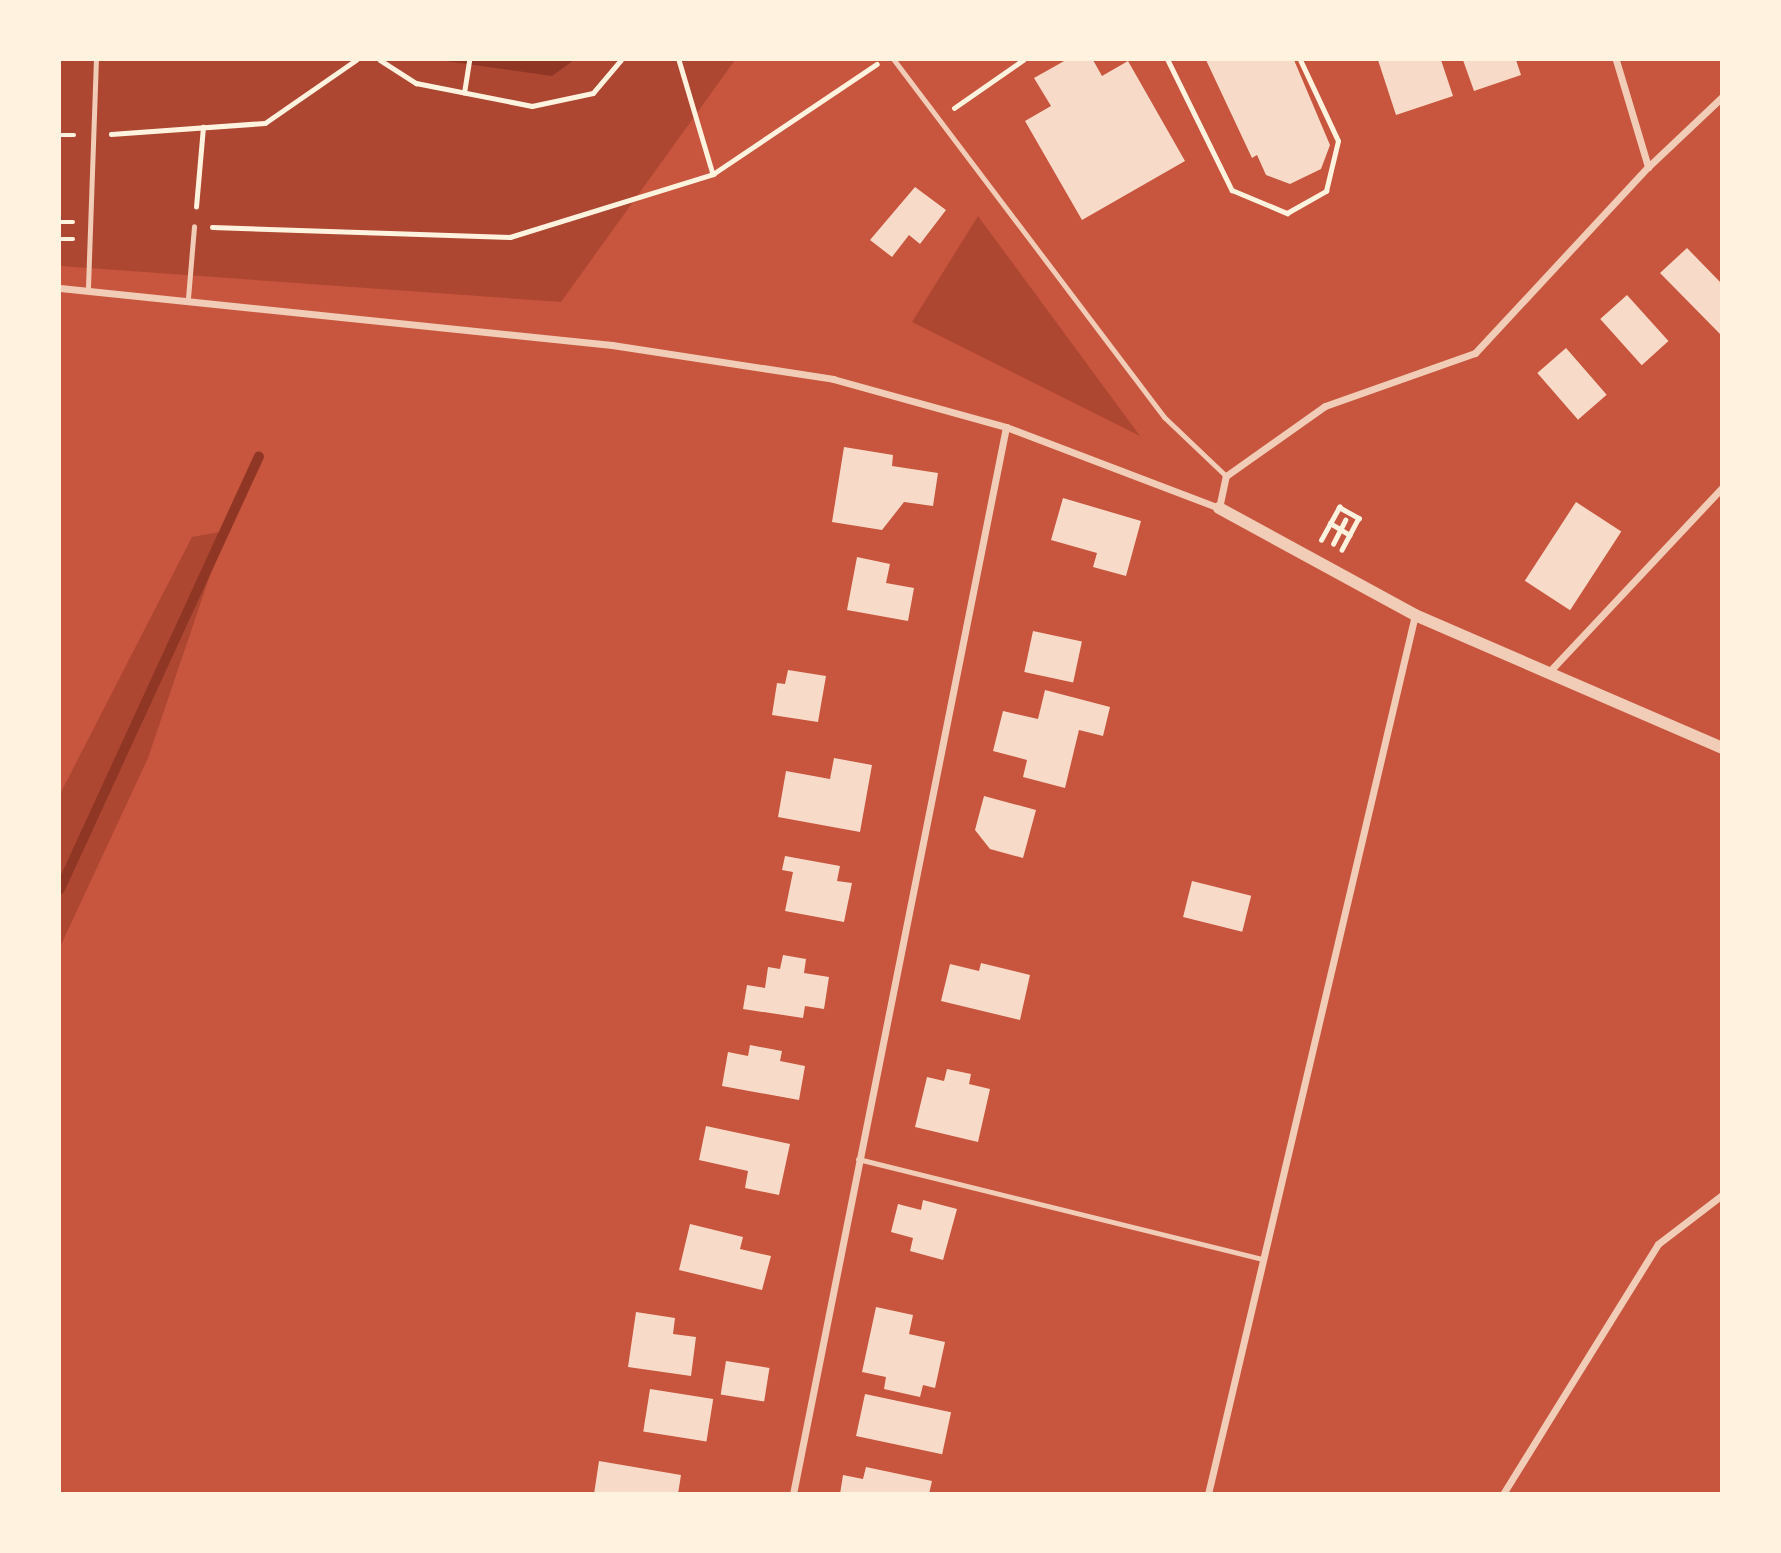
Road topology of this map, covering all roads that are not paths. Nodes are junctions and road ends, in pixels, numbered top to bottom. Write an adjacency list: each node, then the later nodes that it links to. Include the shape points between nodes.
1 (96, 60): 8 (lane)
2 (894, 60): 11 (lane, via 1164,417)
3 (1616, 60): 5 (street)
4 (1721, 97): 5 (street)
5 (1648, 167): 11 (street, via 1475,354 1325,407)
6 (194, 226): 9 (lane)
7 (60, 288): 8 (street)
8 (88, 288): 9 (street)
9 (188, 298): 10 (street, via 612,345 819,377)
10 (1006, 427): 13 (street); 17 (street)
11 (1226, 476): 13 (street)
12 (1721, 488): 15 (street)
13 (1219, 508): 14 (street)
14 (1415, 615): 15 (street); 19 (street)
15 (1548, 674): 16 (street)
16 (1721, 748)
17 (858, 1159): 19 (lane); 20 (street)
18 (1721, 1195): 22 (street, via 1658,1244)
19 (1263, 1259): 21 (street)
20 (793, 1493)
21 (1208, 1493)
22 (1503, 1493)

